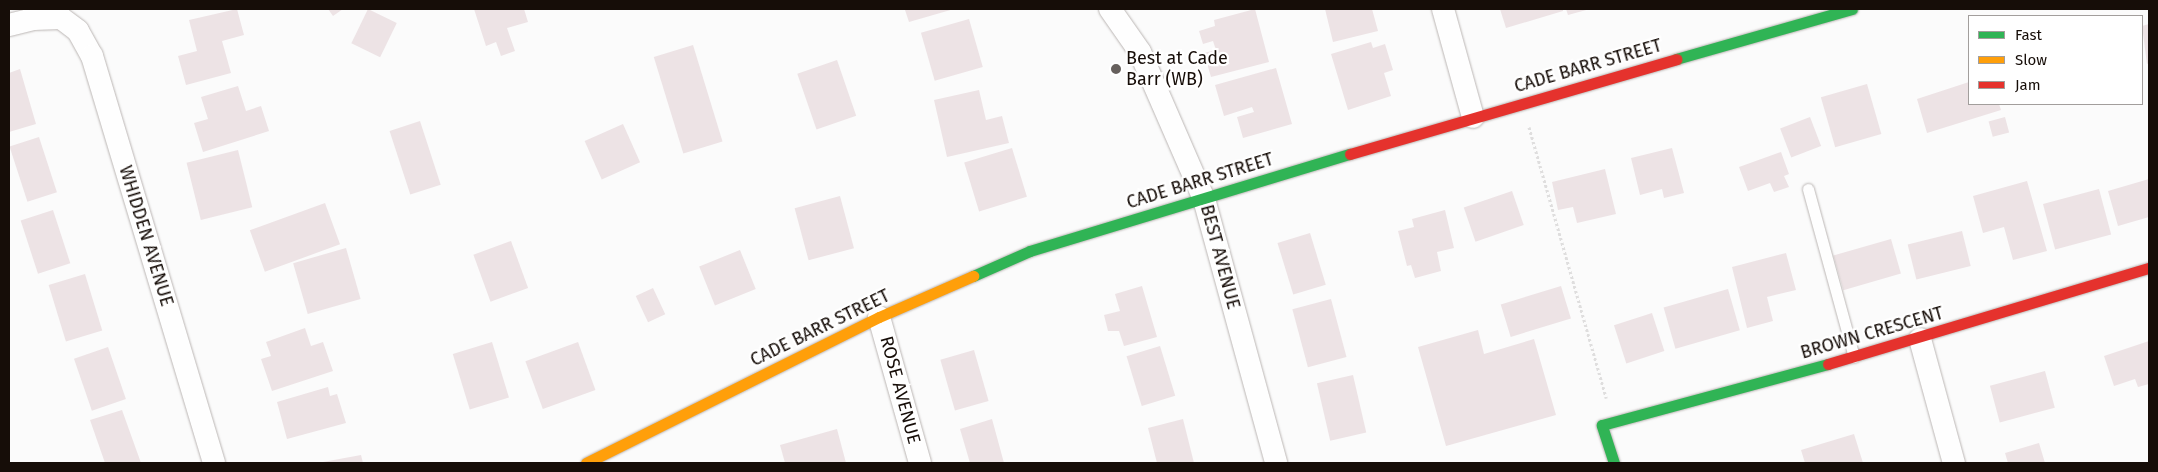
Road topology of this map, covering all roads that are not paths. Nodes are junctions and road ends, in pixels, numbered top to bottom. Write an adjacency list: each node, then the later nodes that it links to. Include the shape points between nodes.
1 (1110, 9): 7 (street, BEST AVENUE, via 1140,52)
2 (1442, 9): 5 (street)
3 (1852, 9): 5 (street, CADE BARR STREET)
4 (9, 25): 12 (street, WHIDDEN AVENUE, via 33,19 61,18 78,31 92,56)
5 (1473, 117): 7 (street, CADE BARR STREET)
6 (1808, 189): 11 (lane)
7 (1204, 199): 9 (street, CADE BARR STREET, via 1030,251); 15 (street, BEST AVENUE)
8 (2149, 268): 10 (street, BROWN CRESCENT)
9 (879, 317): 13 (street, CADE BARR STREET); 14 (street, ROSE AVENUE)
10 (1920, 339): 11 (street, BROWN CRESCENT); 17 (street)
11 (1854, 357): 16 (street, BROWN CRESCENT, via 1608,423)
12 (214, 463)
13 (586, 463)
14 (920, 463)
15 (1276, 463)
16 (1614, 463)
17 (1954, 463)

